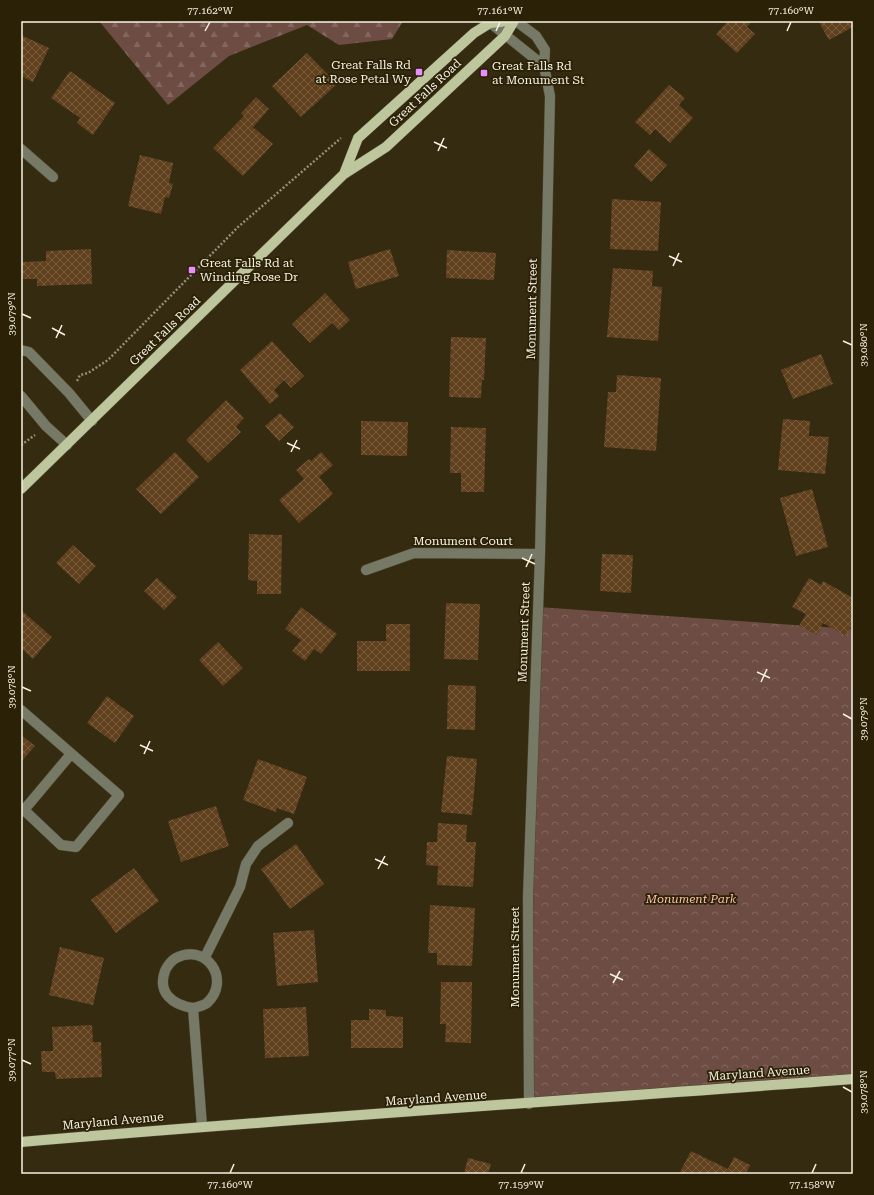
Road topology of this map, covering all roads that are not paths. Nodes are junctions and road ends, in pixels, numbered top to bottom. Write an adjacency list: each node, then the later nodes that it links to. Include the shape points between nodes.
1 (509, 21): 3 (main road, Great Falls Road)
2 (515, 21): 4 (main road, Great Falls Road); 5 (street, Monument Street, via 536,36 545,50)
3 (489, 22): 4 (street); 7 (main road, Great Falls Road, via 358,138)
4 (505, 36): 5 (street); 7 (main road, Great Falls Road, via 386,147)
5 (544, 66): 14 (street, Monument Street, via 550,96)
6 (21, 149): 8 (street)
7 (344, 174): 11 (main road, Great Falls Road)
8 (53, 177)
9 (21, 350): 11 (street, via 29,352)
10 (21, 396): 12 (street, via 46,426)
11 (92, 421): 12 (main road, Great Falls Road)
12 (67, 445): 13 (main road, Great Falls Road)
13 (21, 490)
14 (540, 554): 15 (street, Monument Court, via 414,553); 22 (street, Monument Street, via 528,897)
15 (366, 570)
16 (21, 710): 17 (street)
17 (71, 754): 17 (street, via 119,795 76,847 62,845 24,810)
18 (288, 823): 19 (street, via 258,846 246,864 240,887)
19 (205, 957): 20 (street, via 214,967 218,981 215,992 206,1004); 20 (street, via 194,954 182,955 165,969 164,990 169,998 179,1006)
20 (193, 1008): 23 (street)
21 (853, 1079): 22 (main road, Maryland Avenue)
22 (529, 1104): 23 (main road, Maryland Avenue)
23 (202, 1126): 24 (main road, Maryland Avenue)
24 (21, 1142)

